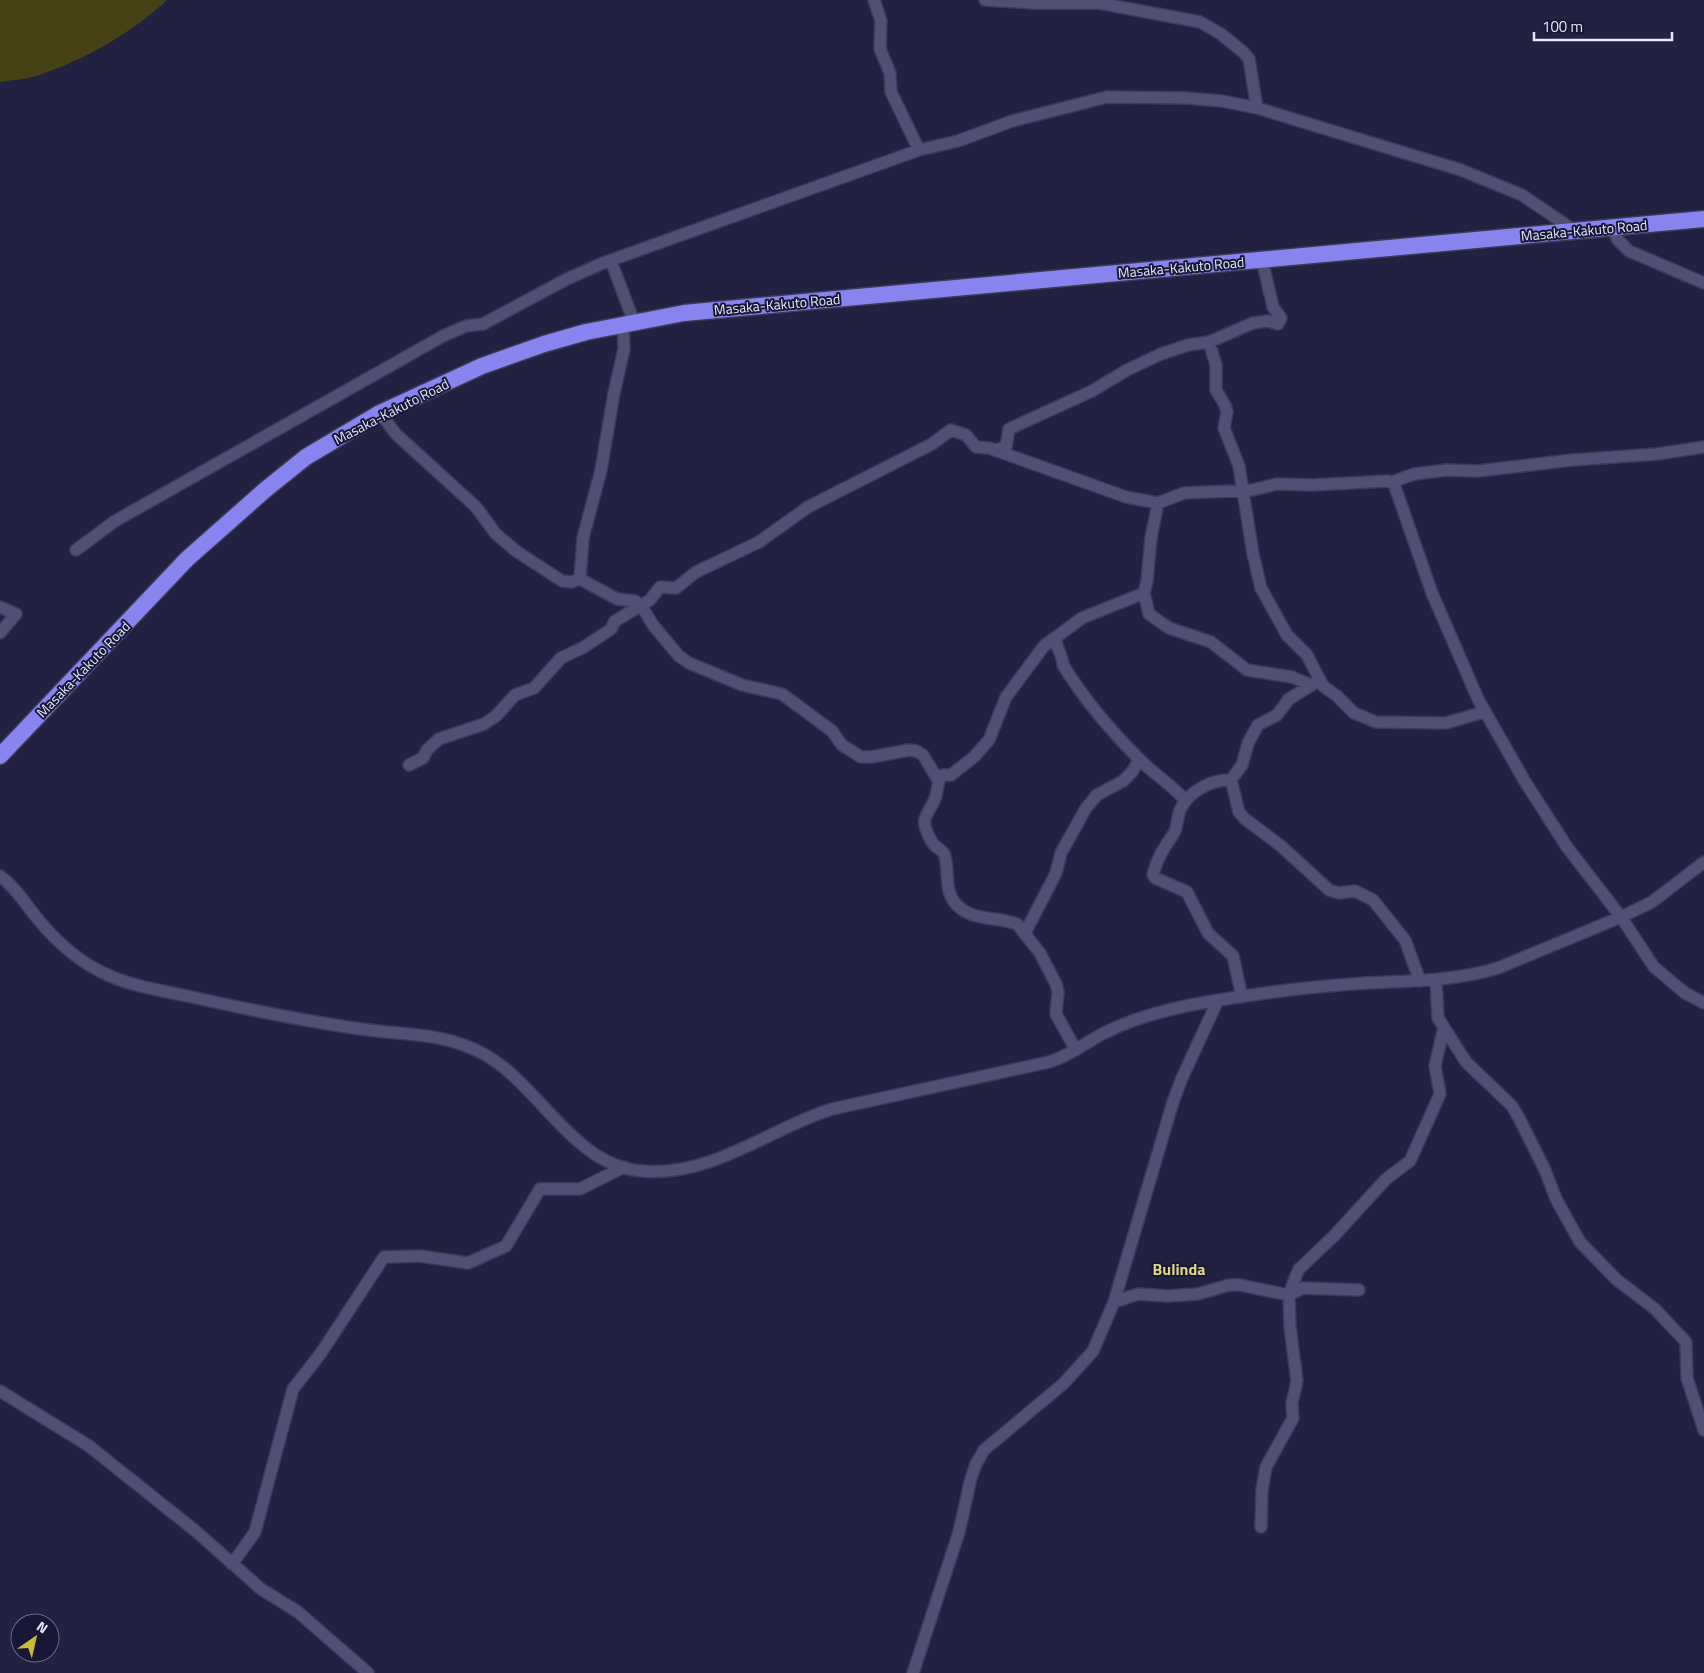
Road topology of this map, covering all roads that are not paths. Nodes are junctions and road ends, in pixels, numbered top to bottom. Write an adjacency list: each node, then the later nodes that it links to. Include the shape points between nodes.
1 (874, 0): 4 (street, via 881,21 880,49 890,73 891,92)
2 (985, 0): 3 (street, via 1099,3 1200,22 1221,34 1249,59)
3 (1257, 108): 4 (street, via 1186,98 1106,97 1012,121 958,141); 7 (street, via 1461,170 1522,195)
4 (919, 150): 9 (street)
5 (1704, 219): 6 (highway, Masaka-Kakuto Road)
6 (1611, 227): 7 (highway, Masaka-Kakuto Road); 10 (street, via 1629,251)
7 (1575, 231): 8 (highway, Masaka-Kakuto Road)
8 (1262, 260): 11 (highway, Masaka-Kakuto Road, via 684,313); 12 (street, via 1280,321 1275,324 1268,321 1252,323)
9 (611, 261): 11 (street); 19 (street, via 567,279 483,324 474,323 443,336 116,521)
10 (1704, 283)
11 (629, 323): 13 (highway, Masaka-Kakuto Road, via 544,344 482,366); 20 (street, via 601,470 583,538)
12 (1209, 342): 15 (street, via 1161,354 1092,391 1013,426 1008,432 1006,448); 17 (street, via 1216,365 1216,390 1226,404 1224,428 1239,466)
13 (380, 413): 20 (street, via 396,434 476,507 496,534 516,551 562,581); 28 (highway, Masaka-Kakuto Road, via 306,457 223,526 187,559)
14 (1704, 447): 16 (street, via 1478,471 1447,470 1414,474)
15 (995, 450): 18 (street, via 1126,497); 22 (street, via 976,446 966,435 951,430 932,444 808,507 760,542 696,572 676,588 660,586 650,600)
16 (1392, 482): 17 (street, via 1277,484); 27 (street, via 1432,594)
17 (1242, 490): 18 (street, via 1184,493); 26 (street, via 1261,588 1287,635 1307,656)
18 (1158, 503): 21 (street)
19 (76, 550)
20 (580, 579): 22 (street, via 617,600 635,601)
21 (1144, 593): 25 (street, via 1082,618); 26 (street, via 1148,614 1169,628 1211,642 1247,670)
22 (641, 605): 30 (street, via 615,621 611,628 584,647 561,658 534,688 515,695 496,716 484,724 439,739 423,758); 31 (street, via 653,625 689,663 742,685 782,694 861,757 916,751 923,755)
23 (0, 607): 24 (street, via 16,614)
24 (0, 633)
25 (1056, 639): 29 (street, via 1063,665 1098,717); 31 (street, via 1035,655 1024,676 1006,697 989,740 952,775 942,775)
26 (1315, 682): 27 (street, via 1349,710 1376,722 1446,723); 32 (street, via 1289,699 1277,715 1258,725 1248,743 1246,757)
27 (1484, 712): 36 (street, via 1567,847)
28 (0, 756)
29 (1140, 760): 33 (street); 37 (street, via 1123,781 1097,795 1086,808 1061,853 1056,873)
30 (409, 765)
31 (938, 780): 37 (street, via 935,799 924,818 925,827 945,857 951,896 964,910 981,918 1010,921)
32 (1231, 780): 33 (street, via 1213,781); 39 (street, via 1239,812 1281,846 1317,882 1339,893 1355,891 1383,910 1405,940)
33 (1186, 801): 40 (street, via 1174,832 1161,850 1153,877 1187,892 1208,933 1233,956)
34 (1704, 862): 36 (street, via 1668,891)
35 (0, 876): 45 (street, via 14,888 55,939 111,977 259,1012 368,1030 428,1034 467,1046 500,1064 519,1080 591,1151)
36 (1621, 917): 38 (street, via 1498,968 1462,978); 42 (street, via 1654,966 1685,993)
37 (1026, 933): 44 (street, via 1056,984 1056,1014)
38 (1436, 980): 39 (street); 43 (street, via 1438,1018)
39 (1420, 981): 40 (street)
40 (1242, 997): 41 (street)
41 (1218, 1000): 44 (street, via 1154,1014 1102,1034); 48 (street, via 1173,1102)
42 (1704, 1004)
43 (1444, 1027): 47 (street, via 1435,1066 1440,1094 1410,1161 1386,1179 1299,1269); 50 (street, via 1466,1062 1512,1106 1580,1242 1617,1280 1655,1309 1686,1342 1687,1378)
44 (1076, 1050): 45 (street, via 1049,1062 813,1115 727,1157 702,1165 656,1172)
45 (624, 1167): 52 (street, via 580,1189 540,1189 506,1246 468,1263 420,1256 384,1257 294,1389 255,1532)
46 (1359, 1290): 47 (street, via 1303,1288)
47 (1289, 1295): 48 (street, via 1229,1285 1198,1294 1138,1294); 51 (street, via 1297,1381 1292,1403 1293,1418 1266,1467)
48 (1114, 1302): 54 (street, via 1093,1351 1076,1371 984,1450 976,1464 959,1532)
49 (0, 1391): 52 (street, via 90,1446)
50 (1704, 1430)
51 (1261, 1527)
52 (232, 1564): 53 (street, via 261,1589 298,1612)
53 (368, 1673)
54 (913, 1673)

